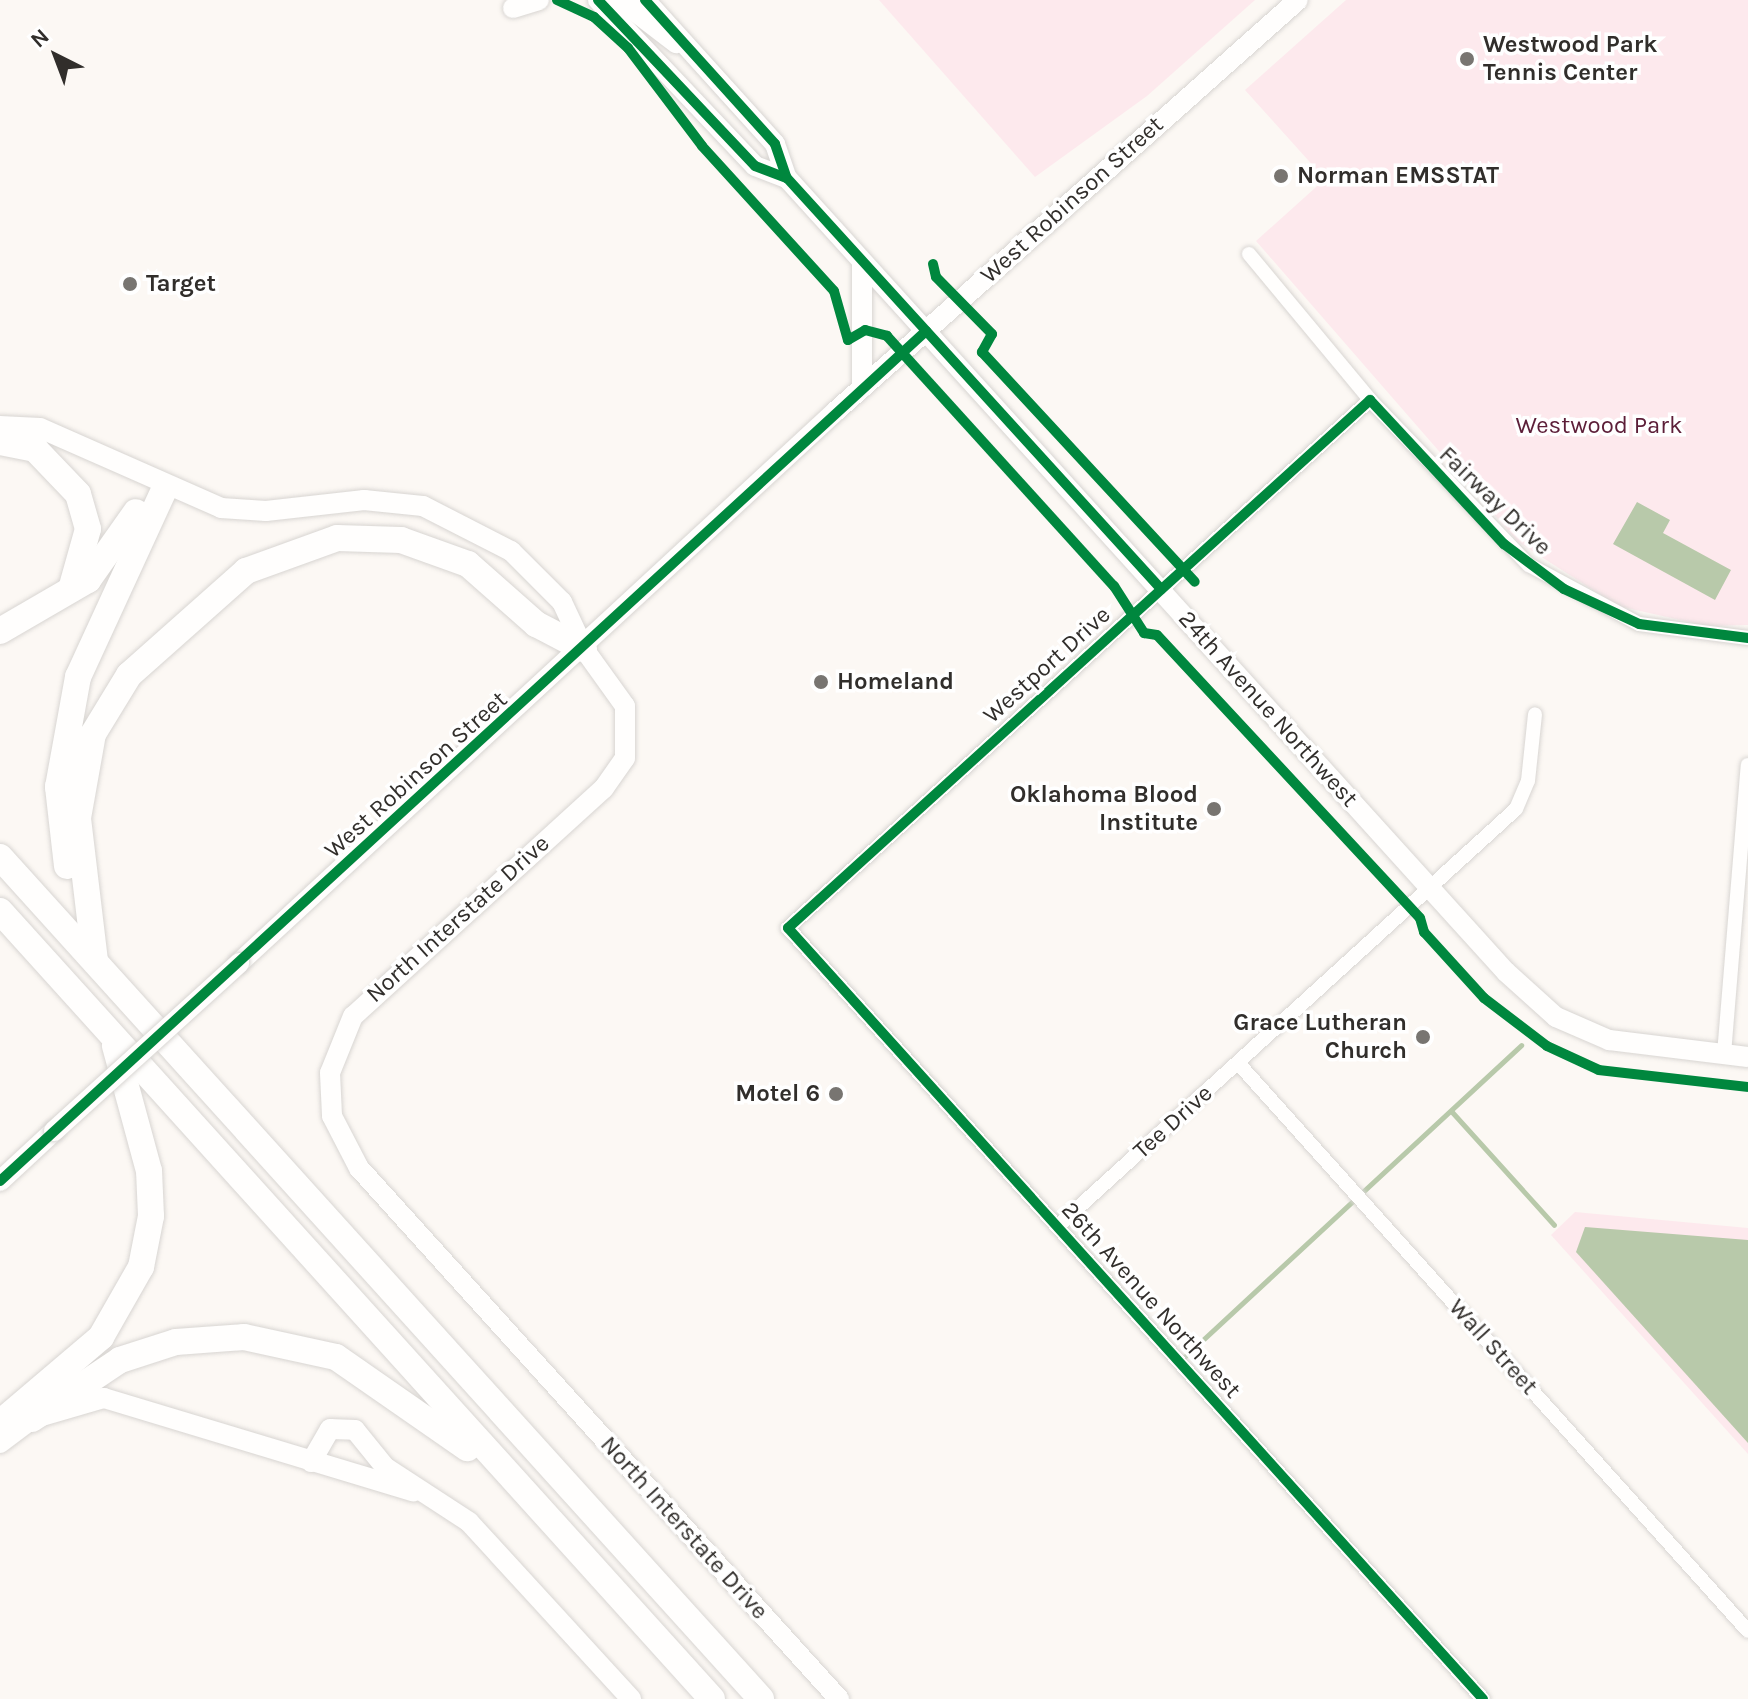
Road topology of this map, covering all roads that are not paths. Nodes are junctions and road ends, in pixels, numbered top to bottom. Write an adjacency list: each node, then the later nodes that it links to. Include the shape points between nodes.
1 (539, 0): 6 (main road)
2 (598, 0): 8 (main road, 24th Avenue Northwest, via 755,166)
3 (620, 0): 7 (main road)
4 (645, 0): 7 (main road, 24th Avenue Northwest)
5 (1298, 0): 11 (main road, West Robinson Street)
6 (515, 3)
7 (699, 58): 8 (main road, 24th Avenue Northwest, via 775,144)
8 (787, 178): 10 (main road, 24th Avenue Northwest)
9 (1249, 254): 13 (street, Fairway Drive)
10 (862, 262): 11 (main road, 24th Avenue Northwest); 12 (main road)
11 (926, 331): 12 (main road, West Robinson Street); 17 (main road, 24th Avenue Northwest)
12 (862, 388): 21 (main road, West Robinson Street)
13 (1370, 400): 17 (street, Westport Drive); 20 (street, Fairway Drive, via 1514,553 1602,602 1675,633)
14 (0, 426): 16 (main road, North Interstate Drive, via 40,428)
15 (0, 442): 18 (highway, via 35,449 78,494 87,552)
16 (158, 484): 18 (highway, via 106,559); 21 (main road, North Interstate Drive, via 242,510 364,500 453,516 540,578 562,602); 28 (highway, via 78,677 61,753 62,845)
17 (1161, 589): 25 (main road, 24th Avenue Northwest); 27 (street, Westport Drive)
18 (65, 599): 19 (highway)
19 (0, 631)
20 (1748, 638)
21 (584, 649): 28 (highway, via 536,624 468,564 401,540 337,538 246,571 129,675 93,734 78,818); 33 (main road, West Robinson Street, bridge); 45 (main road, North Interstate Drive, via 625,706 628,744 619,771 353,1016 330,1073 332,1116 359,1168)
22 (1535, 714): 25 (street, Tee Drive, via 1522,801)
23 (1748, 765): 30 (street)
24 (0, 857): 28 (highway)
25 (1430, 889): 30 (main road, 24th Avenue Northwest, via 1556,1017 1641,1047); 32 (street, Tee Drive)
26 (0, 911): 29 (highway)
27 (788, 928): 34 (street, 26th Avenue Northwest)
28 (95, 961): 44 (highway)
29 (112, 1035): 36 (highway, via 149,1171 145,1252 101,1337); 40 (highway)
30 (1724, 1054): 31 (main road, 24th Avenue Northwest)
31 (1748, 1057)
32 (1238, 1063): 34 (street, Tee Drive); 41 (street, Wall Street)
33 (0, 1181)
34 (1058, 1226): 46 (street, 26th Avenue Northwest)
35 (32, 1419): 37 (main road); 38 (main road, via 73,1402 122,1401); 40 (highway, via 99,1370 158,1347 221,1337 296,1344 336,1357 407,1400)
36 (0, 1423)
37 (0, 1443)
38 (311, 1462): 39 (main road); 39 (main road, via 325,1434 346,1427)
39 (425, 1493): 42 (main road, via 469,1522)
40 (550, 1519): 43 (highway)
41 (1748, 1631)
42 (629, 1698)
43 (712, 1699)
44 (761, 1699)
45 (839, 1699)
46 (1483, 1699)

